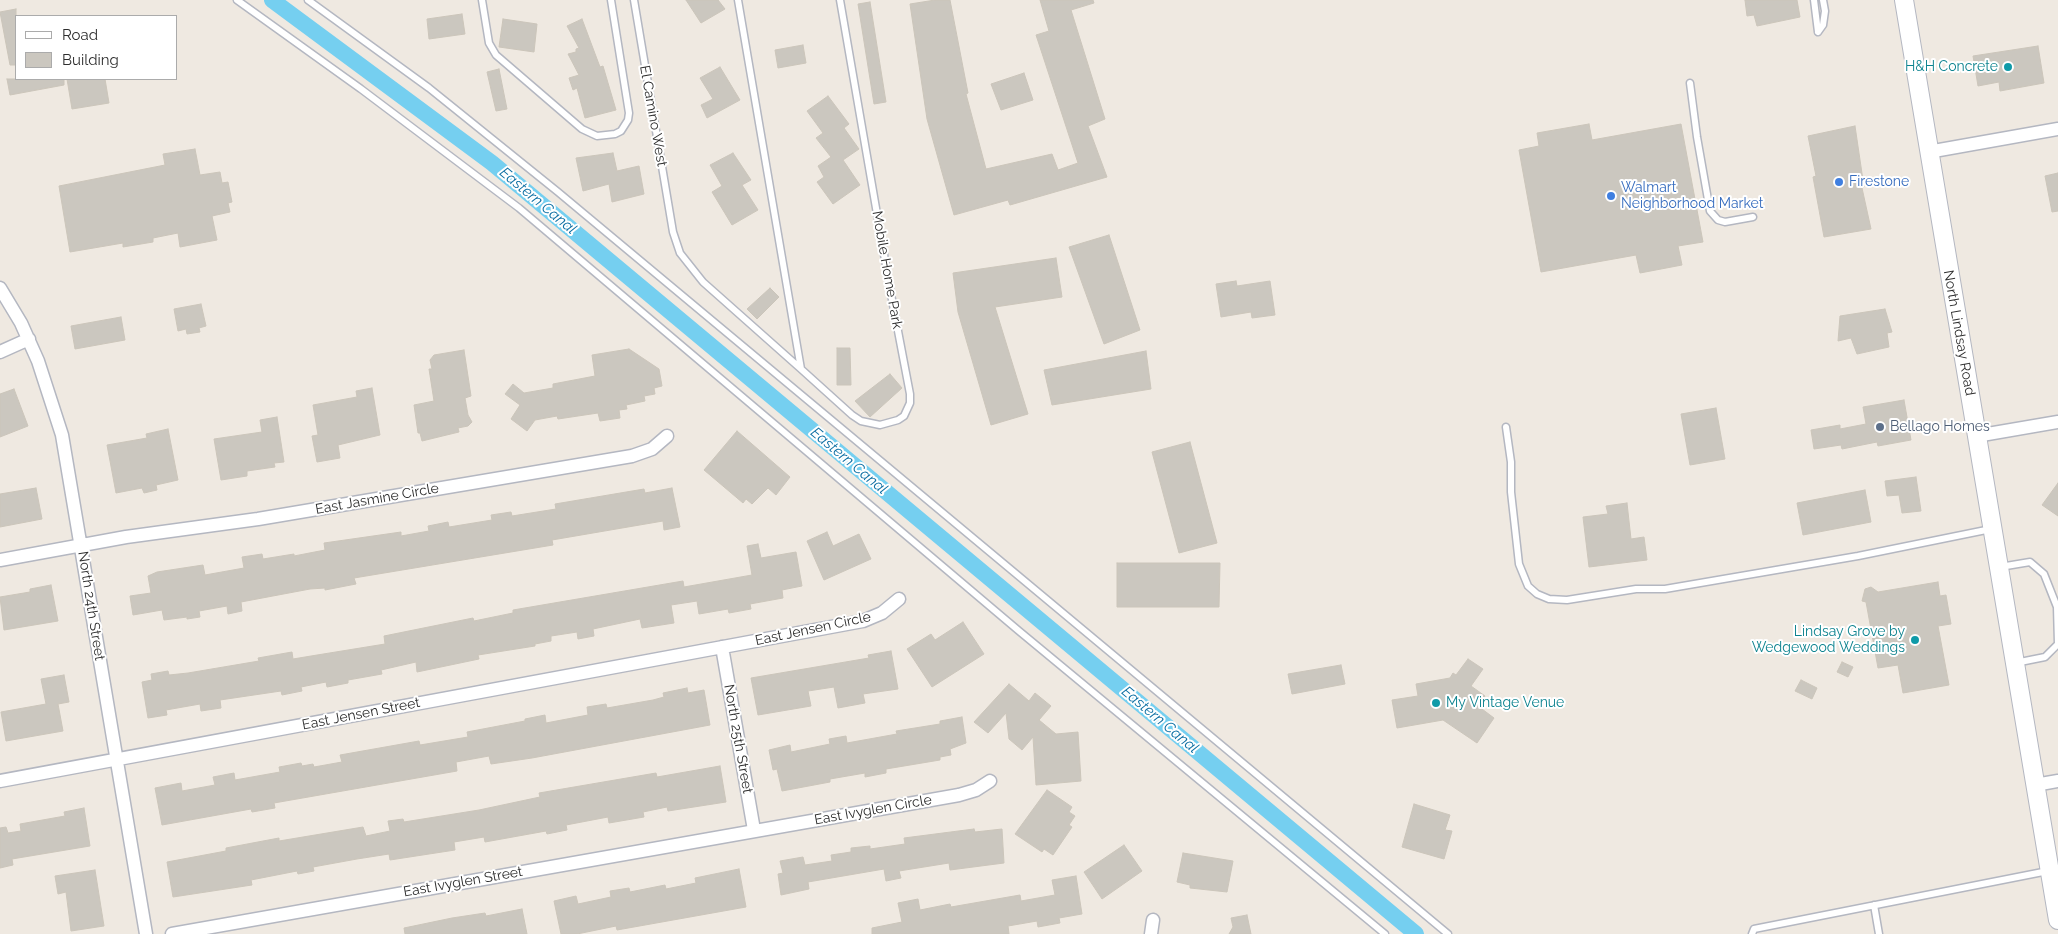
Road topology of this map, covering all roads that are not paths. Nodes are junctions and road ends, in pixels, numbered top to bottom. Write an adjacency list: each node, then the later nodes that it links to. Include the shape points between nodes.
1 (237, 0): 45 (lane, via 361,88 519,208 1019,631)
2 (308, 0): 46 (lane, via 429,88 558,192)
3 (482, 0): 4 (lane, via 489,43 496,55 582,129 597,136 621,131 630,113)
4 (611, 0)
5 (634, 0): 15 (lane, El Camino West)
6 (738, 0): 19 (lane)
7 (840, 0): 19 (lane, Mobile Home Park, via 910,394 908,410 890,423 861,421)
8 (1814, 0): 9 (lane, via 1818,32 1823,25)
9 (1823, 0)
10 (1904, 0): 13 (main road, North Lindsay Road)
11 (1690, 83): 14 (lane, via 1710,211 1718,220 1726,222)
12 (2058, 128): 13 (street)
13 (1928, 152): 23 (main road, North Lindsay Road)
14 (1753, 217)
15 (673, 232): 19 (lane, Mobile Home Park, via 680,253 703,282)
16 (0, 288): 17 (street, North 24th Street)
17 (29, 339): 18 (street); 25 (street, North 24th Street, via 48,384 62,435)
18 (0, 352)
19 (801, 369)
20 (2058, 422): 23 (street)
21 (1506, 427): 24 (lane, via 1519,564 1528,586 1549,598 1567,600 1636,589 1665,589)
22 (667, 436): 25 (street, East Jasmine Circle, via 652,449 632,456)
23 (1976, 436): 24 (main road, North Lindsay Road)
24 (1992, 529): 27 (main road, North Lindsay Road)
25 (81, 546): 26 (street, East Jasmine Circle); 32 (street, North 24th Street)
26 (0, 560)
27 (1998, 567): 29 (lane, via 2030,562 2044,574 2057,607); 31 (main road, North Lindsay Road)
28 (899, 599): 30 (street, East Jensen Circle, via 882,613 863,621)
29 (2058, 644): 31 (lane, via 2045,657)
30 (722, 647): 32 (street, East Jensen Street); 37 (street, North 25th Street)
31 (2015, 663): 36 (main road, North Lindsay Road)
32 (117, 760): 33 (street, East Jensen Street); 42 (street, North 24th Street)
33 (0, 781)
34 (990, 781): 37 (street, East Ivyglen Circle, via 959,795)
35 (2058, 781): 36 (street)
36 (2035, 785): 38 (main road, North Lindsay Road)
37 (754, 830): 43 (street, East Ivyglen Street)
38 (2050, 871): 39 (lane); 40 (main road, North Lindsay Road)
39 (1874, 905): 47 (lane, via 1754,929); 48 (lane)
40 (2057, 912)
41 (1152, 920): 44 (street)
42 (146, 934)
43 (172, 934)
44 (1151, 934)
45 (1385, 934)
46 (1448, 934)
47 (1752, 934)
48 (1879, 934)

